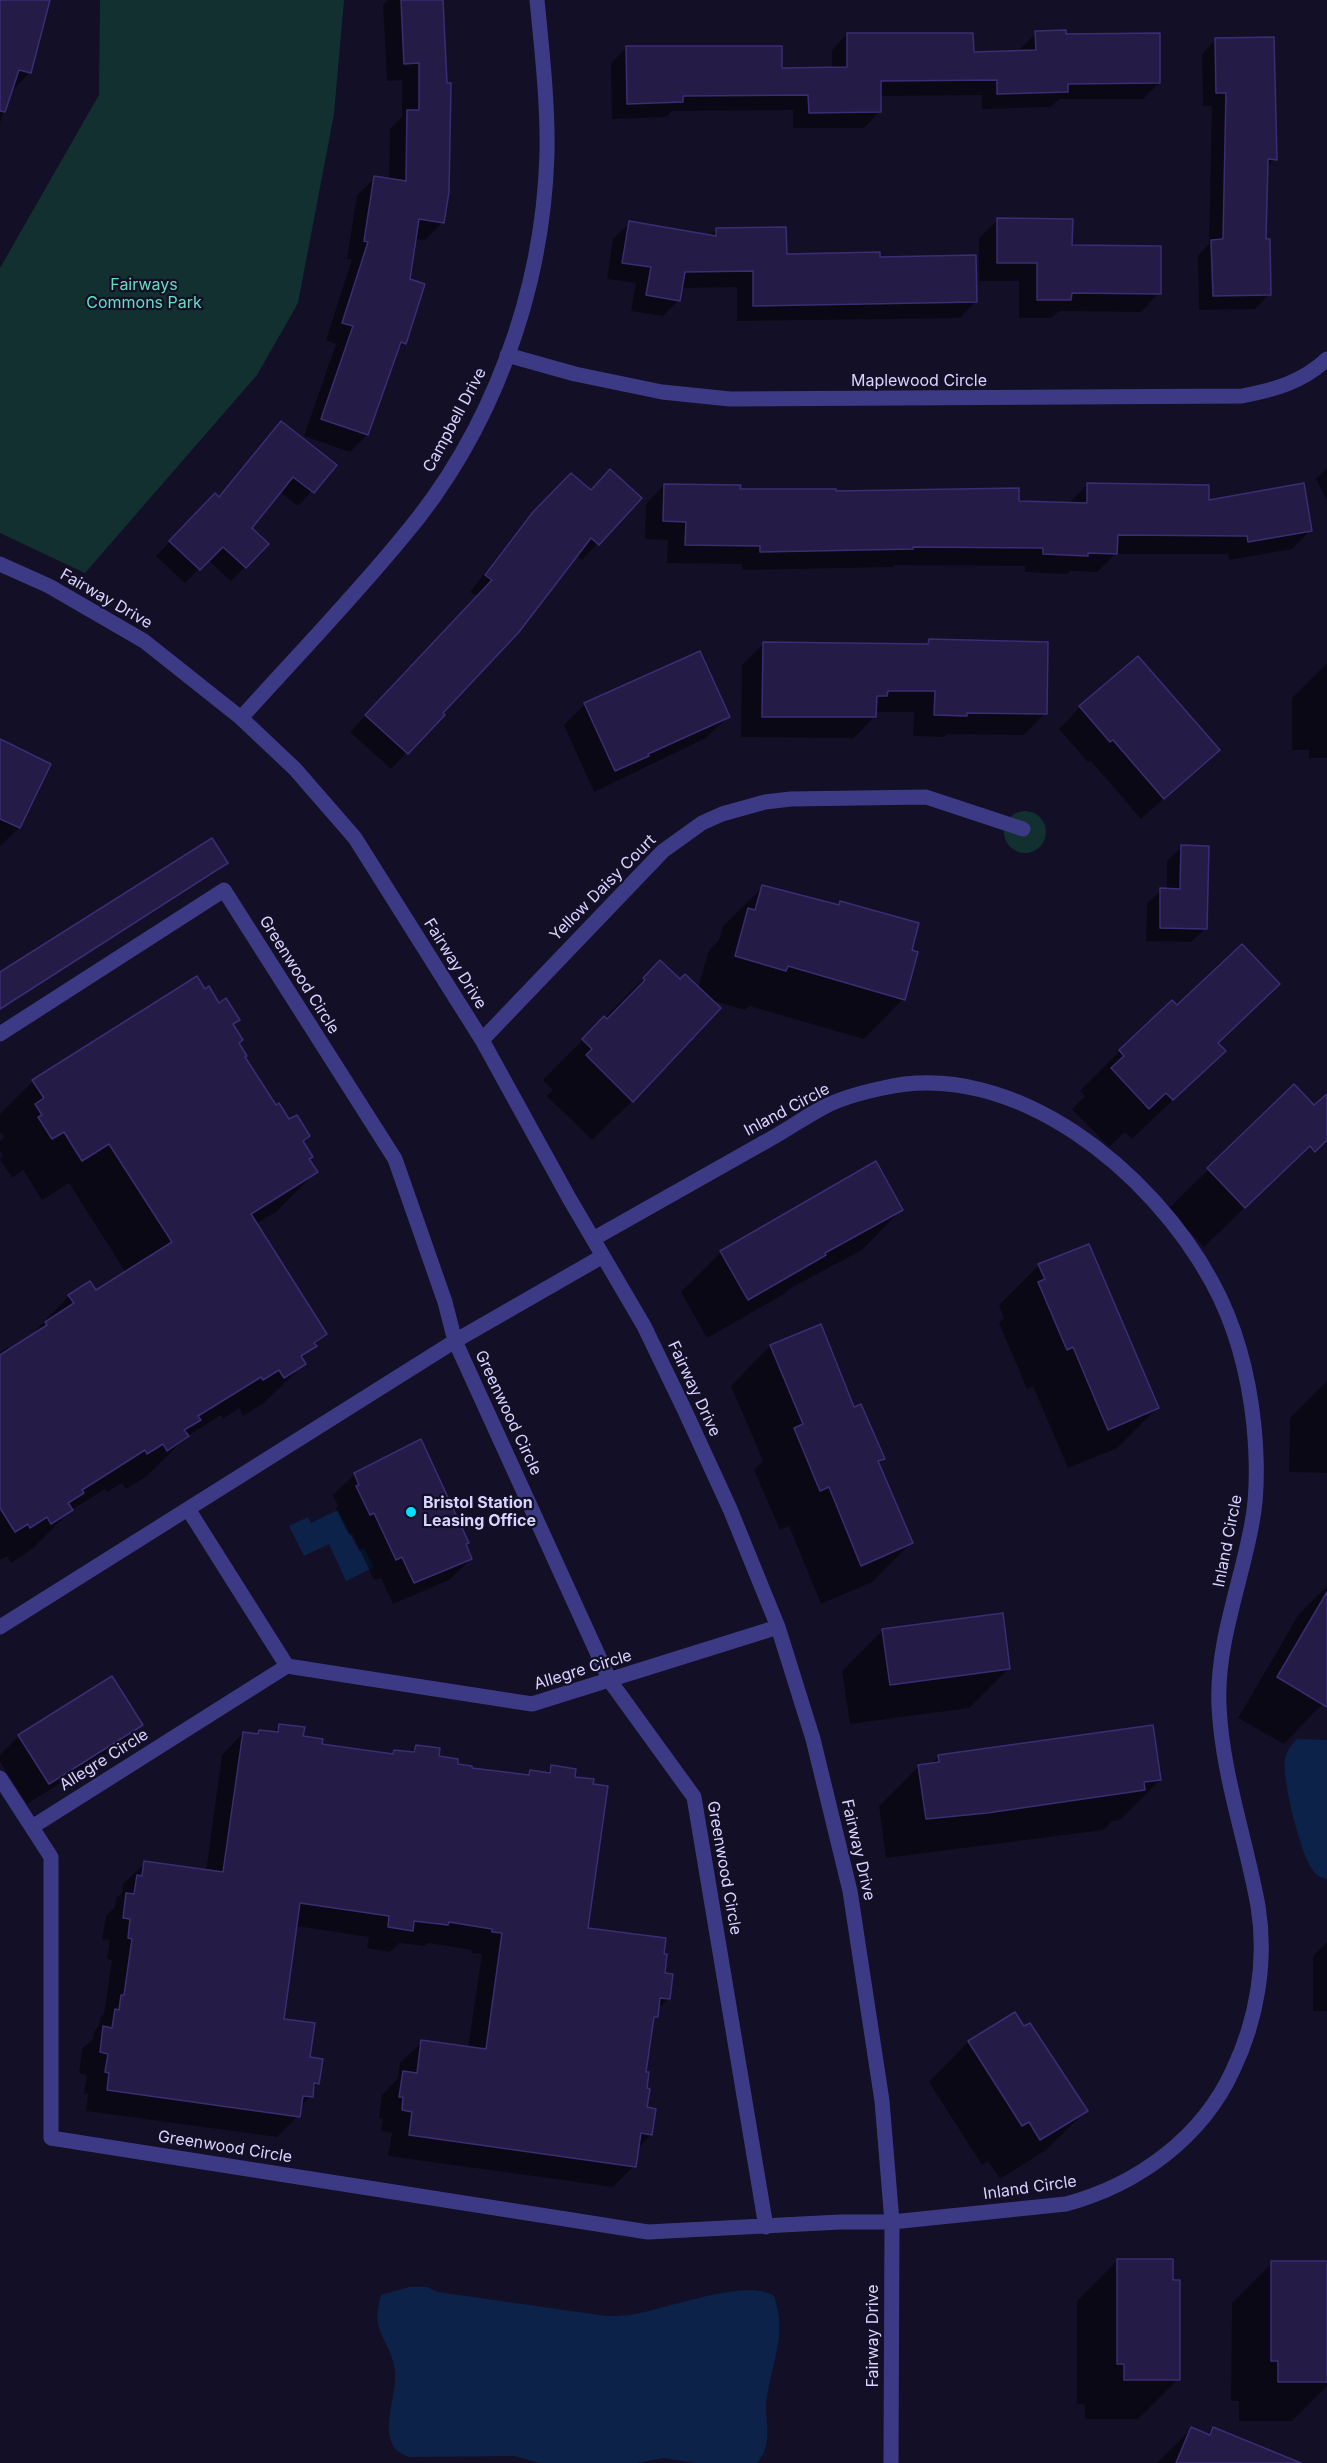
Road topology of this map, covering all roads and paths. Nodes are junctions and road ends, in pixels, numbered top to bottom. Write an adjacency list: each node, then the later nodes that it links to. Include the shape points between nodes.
1 (537, 0): 2 (street, Campbell Drive, via 547,154 528,292)
2 (507, 355): 3 (street, Maplewood Circle, via 651,390 730,399 1242,396 1288,385); 5 (street, Campbell Drive, via 496,386 459,458 403,537)
3 (1327, 359)
4 (0, 564): 5 (street, Fairway Drive, via 49,586 144,641)
5 (241, 717): 8 (street, Fairway Drive, via 295,769 355,838)
6 (1023, 829): 8 (street, Yellow Daisy Court, via 926,798 765,802 722,814 702,823 663,851)
7 (0, 1034): 11 (street, Greenwood Circle, via 224,890 395,1159)
8 (482, 1040): 9 (street, Fairway Drive)
9 (593, 1239): 10 (street, Fairway Drive); 19 (street, Inland Circle, via 827,1105 885,1087 926,1082 962,1084 995,1091 1063,1125 1137,1183 1179,1230 1211,1280 1228,1316 1245,1372 1254,1423 1256,1492 1252,1527 1221,1662 1218,1703 1224,1756 1258,1909 1261,1953 1257,1996 1233,2070 1214,2104 1192,2131 1157,2162 1086,2199)
10 (603, 1256): 11 (street); 14 (street, Fairway Drive, via 644,1326 686,1411)
11 (455, 1341): 12 (street); 16 (street, Greenwood Circle)
12 (188, 1509): 13 (street); 15 (street)
13 (0, 1627)
14 (778, 1627): 16 (street, Allegre Circle); 19 (street, Fairway Drive, via 813,1739 850,1891 882,2101)
15 (287, 1666): 16 (street, Allegre Circle, via 532,1704); 18 (street, Allegre Circle)
16 (610, 1681): 20 (street, Greenwood Circle, via 694,1797)
17 (0, 1778): 18 (street, Greenwood Circle)
18 (32, 1827): 20 (street, Greenwood Circle, via 51,1857 51,2138 648,2232)
19 (891, 2222): 20 (street, Greenwood Circle); 21 (street, Fairway Drive)
20 (766, 2227)
21 (891, 2463)

